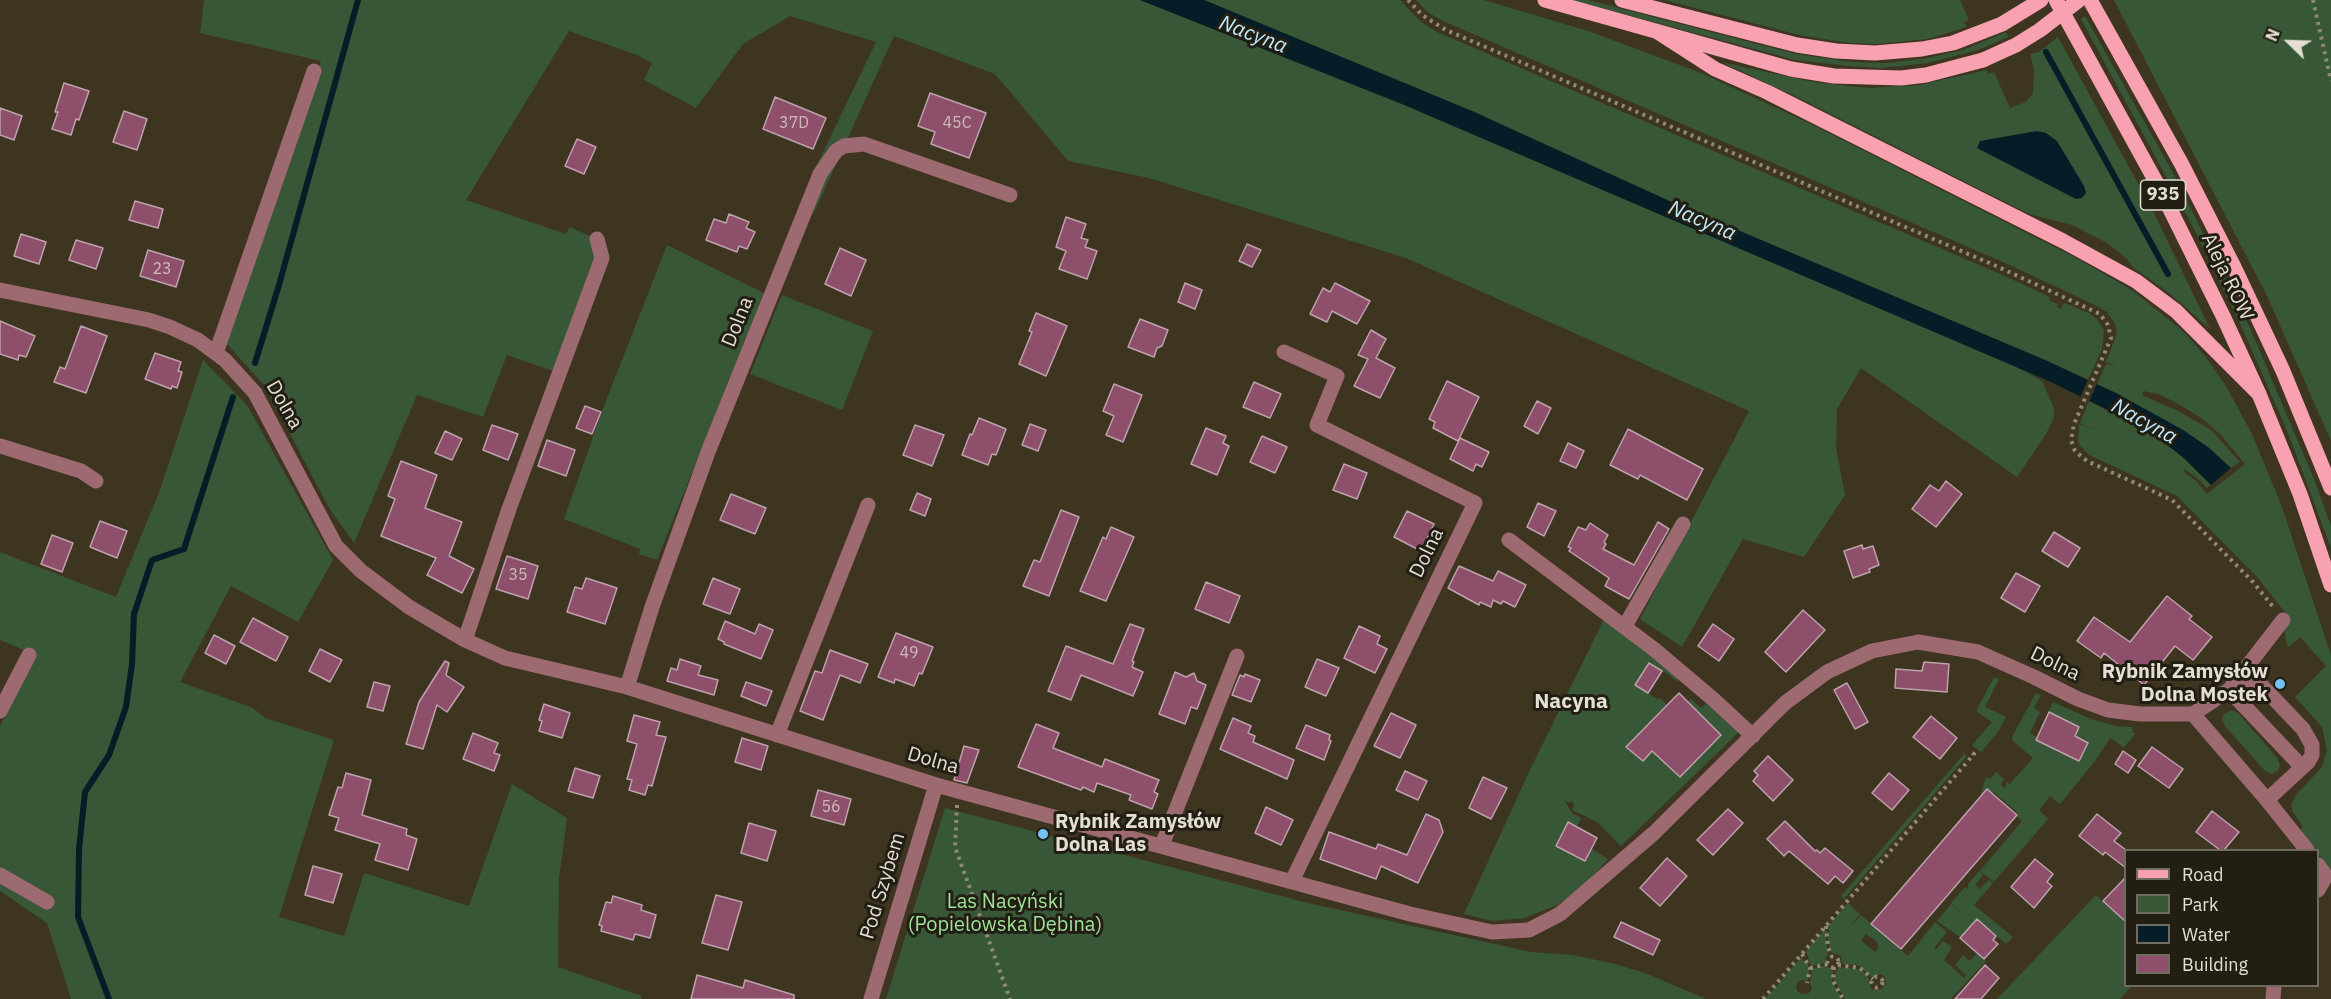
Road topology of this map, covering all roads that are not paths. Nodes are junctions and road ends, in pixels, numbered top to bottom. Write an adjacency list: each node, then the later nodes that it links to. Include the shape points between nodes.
1 (1545, 0): 7 (main road)
2 (1622, 0): 3 (main road, via 1797,45 1836,51 1899,52 1953,43 2001,24)
3 (2041, 0)
4 (2056, 0): 14 (main road, Aleja ROW / 935, via 2161,191)
5 (2079, 0): 7 (main road, bridge, via 2040,30 1983,60 1901,78 1834,76 1791,69)
6 (2090, 0): 17 (main road, Aleja ROW / 935, via 2234,267 2283,371)
7 (1656, 31): 14 (main road, via 1715,69 2136,281 2176,311)
8 (314, 71): 13 (street)
9 (1010, 195): 28 (street, Dolna, via 864,144 836,151 820,174 708,452)
10 (597, 239): 24 (street, via 602,258)
11 (0, 290): 13 (street, Dolna, via 149,320 189,336)
12 (1284, 352): 40 (street, Dolna, via 1337,376 1317,425 1475,503)
13 (216, 353): 24 (street, Dolna, via 255,393 336,546 409,607)
14 (2259, 394): 21 (main road, Aleja ROW / 935)
15 (0, 446): 16 (street, via 81,471)
16 (96, 482)
17 (2331, 488)
18 (868, 505): 31 (street)
19 (1683, 524): 23 (street)
20 (1509, 540): 23 (street)
21 (2331, 585)
22 (2283, 620): 27 (street)
23 (1625, 626): 32 (street)
24 (465, 640): 28 (street, Dolna, via 505,658)
25 (29, 655): 29 (street)
26 (1237, 656): 36 (street)
27 (2233, 684): 30 (street); 33 (street); 33 (street, via 2255,680 2309,736 2312,755)
28 (627, 687): 31 (street, Dolna)
29 (0, 711)
30 (2193, 714): 32 (street, Dolna, via 2108,710 1978,652 1918,642 1872,651 1827,672 1785,703); 35 (street)
31 (777, 735): 34 (street, Dolna)
32 (1753, 736): 40 (street, Dolna, via 1654,833 1560,914 1529,930 1492,932)
33 (2302, 767): 35 (street)
34 (936, 785): 36 (street, Dolna); 43 (street, Pod Szybem)
35 (2267, 800): 37 (street)
36 (1162, 845): 40 (street, Dolna)
37 (2306, 849)
38 (2319, 866): 41 (street, via 2326,876)
39 (0, 875): 42 (street)
40 (1292, 881)
41 (2319, 888)
42 (47, 902)
43 (871, 999)

